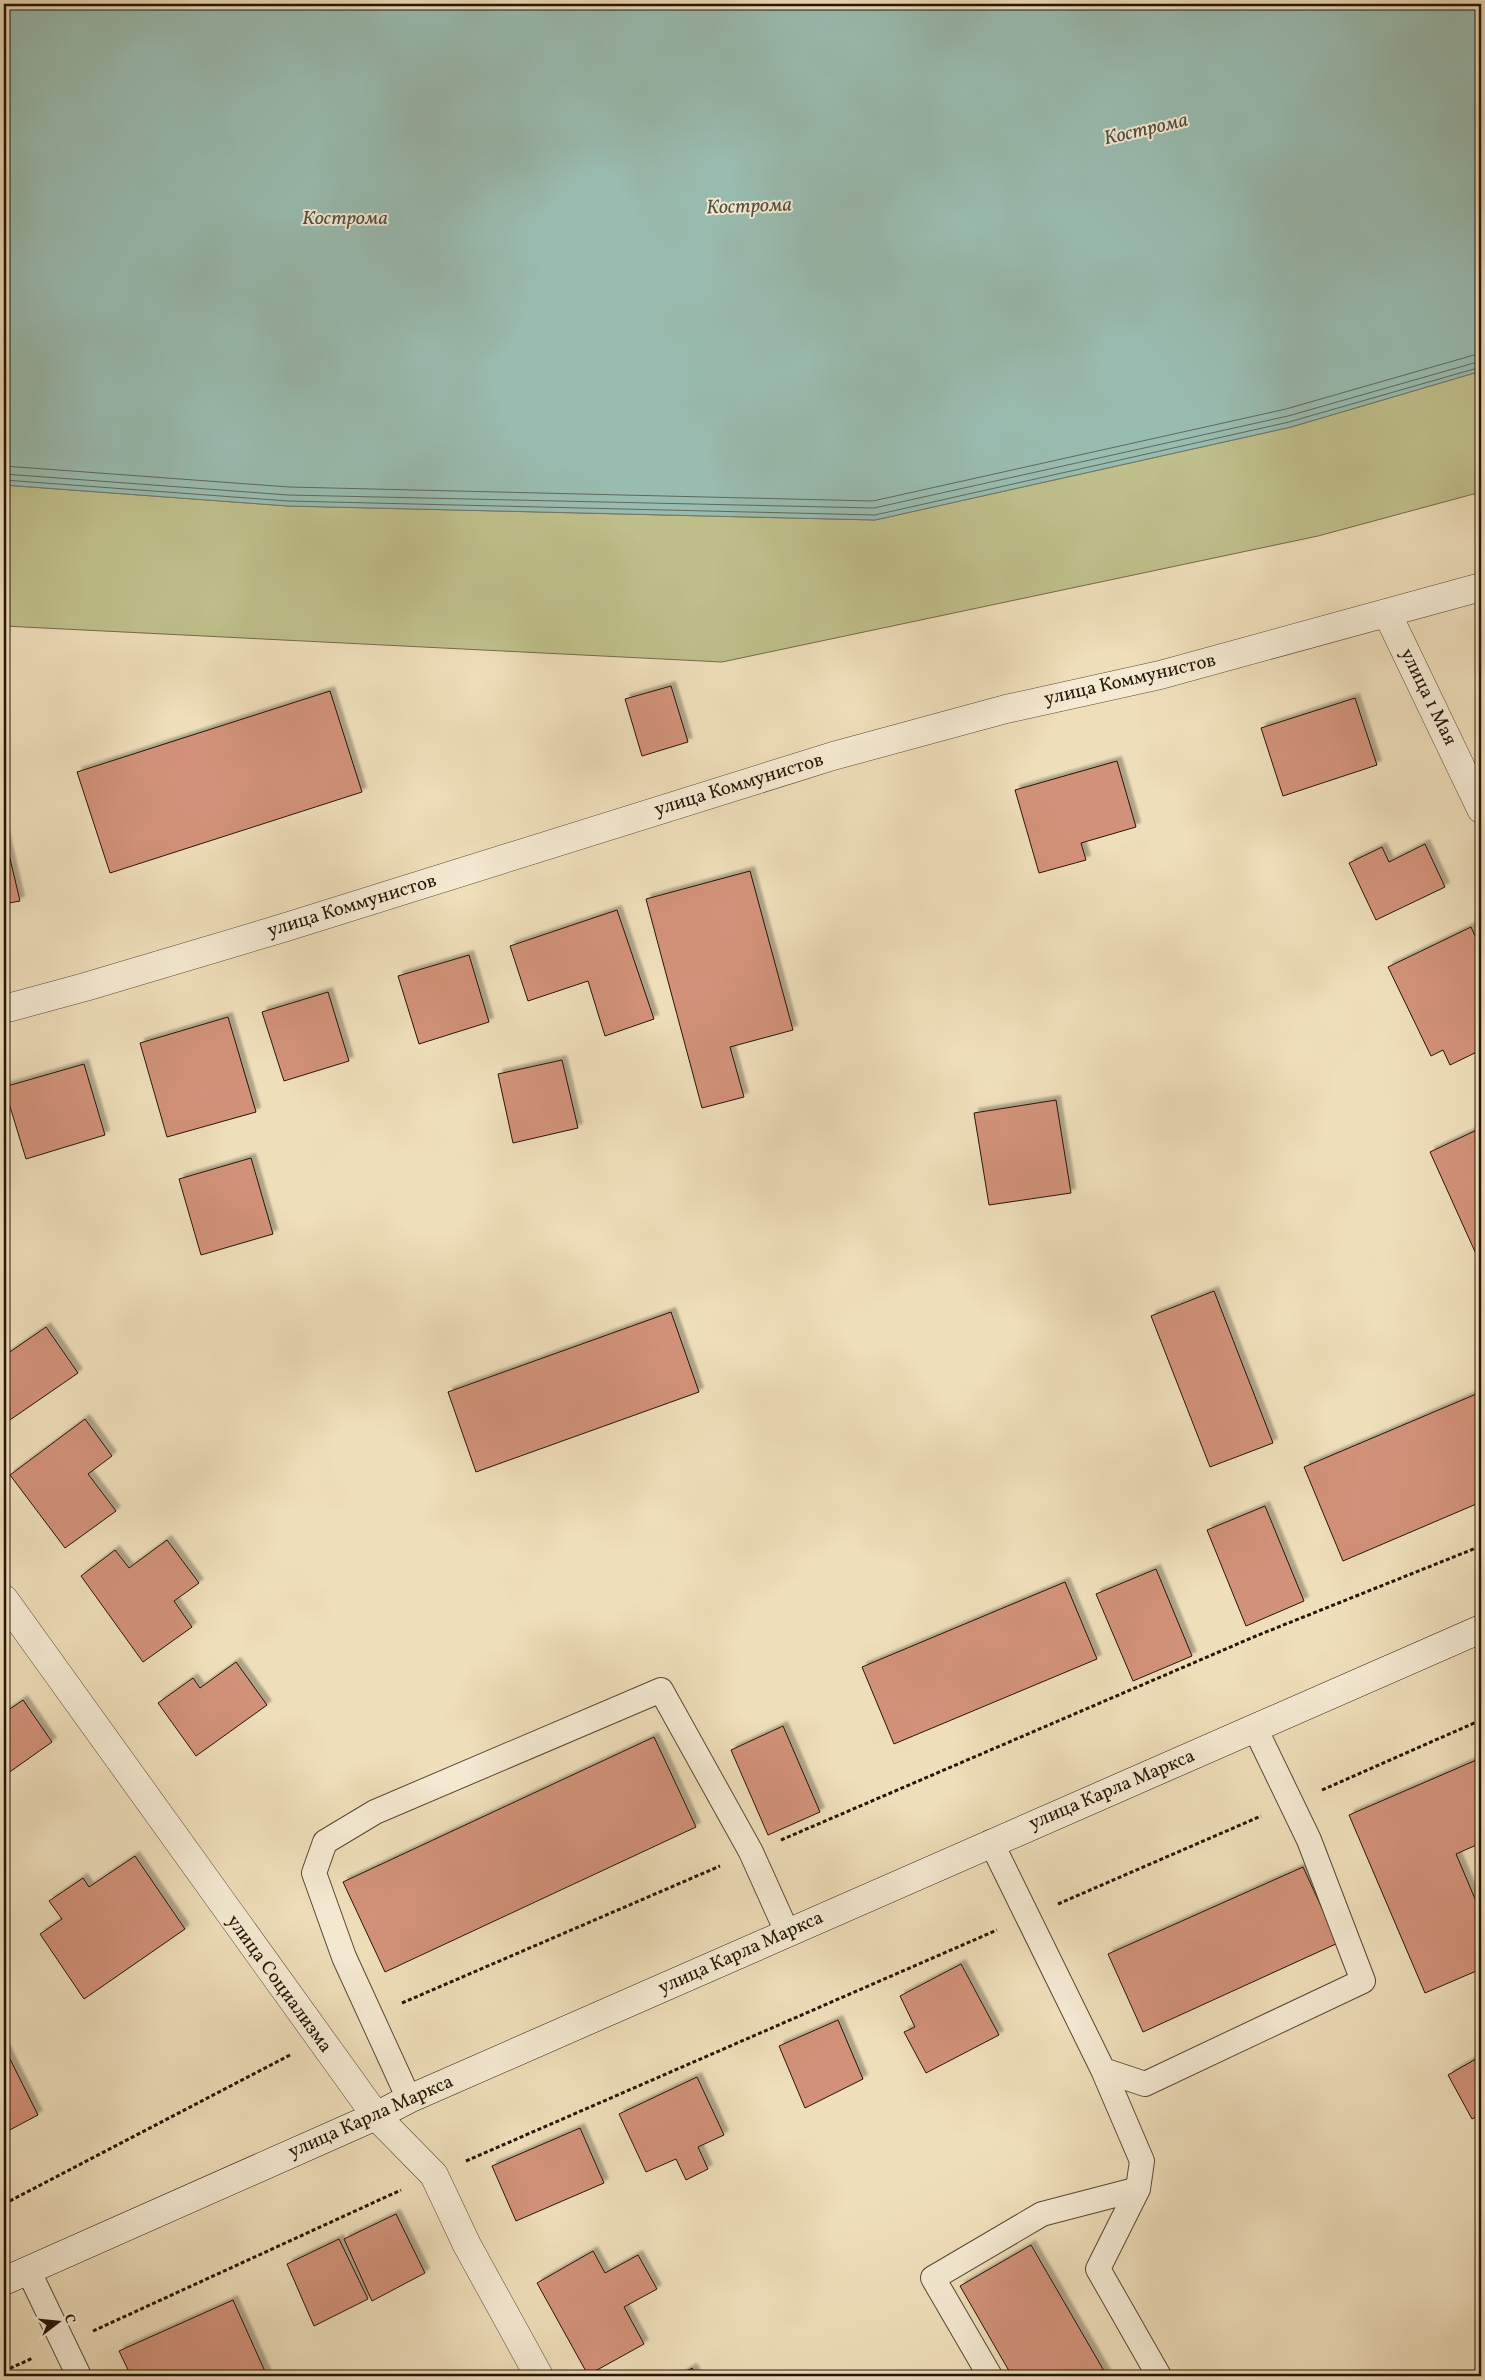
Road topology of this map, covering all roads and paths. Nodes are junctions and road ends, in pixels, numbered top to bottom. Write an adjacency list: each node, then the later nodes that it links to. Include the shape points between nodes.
1 (1481, 587): 2 (street, улица Коммунистов)
2 (1387, 613): 3 (street, улица 1 Мая); 4 (street, улица Коммунистов, via 1160,675 1006,709 833,756 284,928)
3 (1481, 809)
4 (4, 1009)
5 (4, 1599): 15 (street, улица Социализма)
6 (1481, 1629): 8 (street, улица Карла Маркса)
7 (1481, 1720): 9 (path)
8 (1255, 1728): 9 (lane); 10 (street, улица Карла Маркса)
9 (1291, 1803): 11 (path); 13 (lane, via 1309,1840 1363,1981 1145,2084)
10 (991, 1842): 11 (lane); 12 (street, улица Карла Маркса)
11 (1026, 1918): 13 (lane); 16 (path)
12 (787, 1932): 14 (street, улица Карла Маркса); 14 (lane, via 751,1852 661,1690 375,1812 325,1842 314,1873 344,1957)
13 (1103, 2070): 17 (lane, via 1142,2162)
14 (409, 2099): 15 (street, улица Карла Маркса)
15 (376, 2116): 16 (street, улица Социализма); 18 (street, улица Карла Маркса)
16 (434, 2175): 20 (path); 23 (street, улица Социализма, via 467,2245)
17 (1138, 2189): 24 (lane, via 1042,2214 933,2278); 25 (lane, via 1098,2269)
18 (28, 2270): 19 (street, улица Карла Маркса); 20 (lane)
19 (4, 2281)
20 (64, 2344): 21 (path); 22 (lane)
21 (4, 2372)
22 (79, 2376)
23 (539, 2376)
24 (990, 2376)
25 (1159, 2376)

